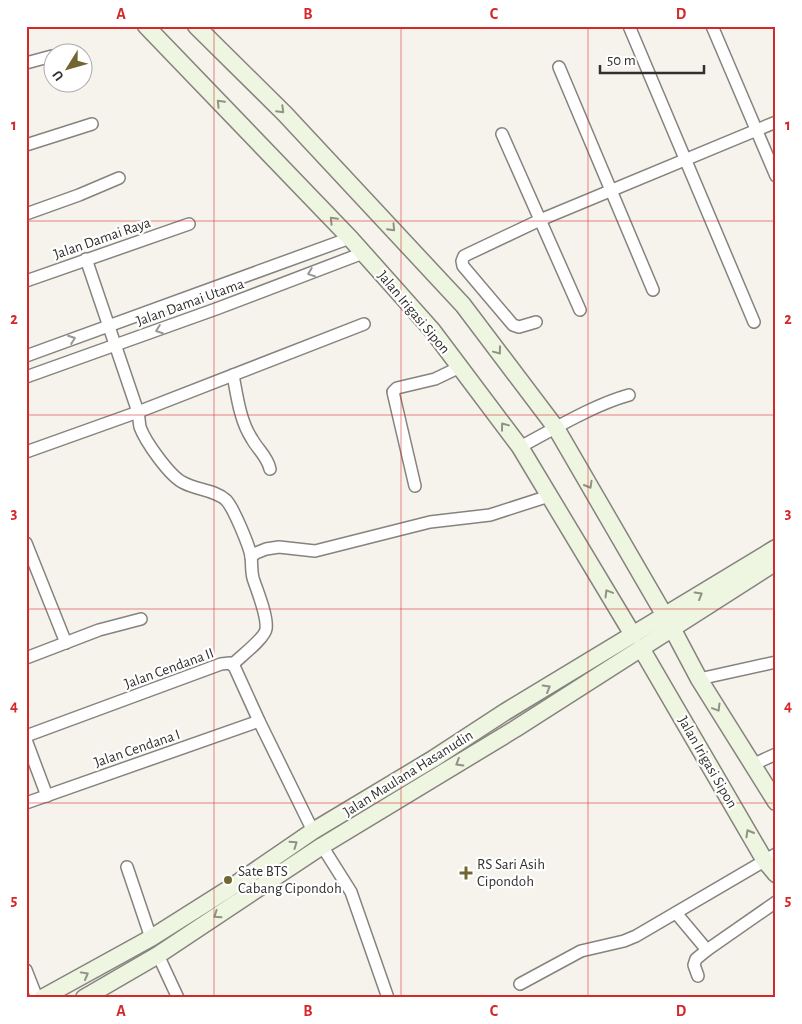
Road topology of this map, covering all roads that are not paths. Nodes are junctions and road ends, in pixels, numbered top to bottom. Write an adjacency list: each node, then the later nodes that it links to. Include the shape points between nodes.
1 (146, 26): 20 (street, Jalan Irigasi Sipon, one-way to 1)
2 (196, 26): 37 (street, one-way to 37, via 285,114 463,305)
3 (629, 26): 13 (street)
4 (712, 26): 10 (street)
5 (42, 59): 6 (street)
6 (26, 63)
7 (559, 67): 16 (street)
8 (776, 122): 10 (street)
9 (92, 124): 12 (street)
10 (756, 130): 13 (street); 14 (street)
11 (502, 134): 18 (street)
12 (26, 145)
13 (685, 161): 16 (street); 27 (street)
14 (776, 176)
15 (118, 178): 17 (street)
16 (611, 192): 18 (street); 24 (street)
17 (26, 214)
18 (540, 220): 25 (street); 26 (street, via 462,258 462,263 513,325 520,328)
19 (189, 224): 22 (street, Jalan Damai Raya)
20 (350, 238): 21 (street, Jalan Irigasi Sipon); 29 (street, Jalan Damai Utama)
21 (363, 253): 30 (street, Jalan Damai Utama, one-way to 30); 32 (street, Jalan Irigasi Sipon, via 432,330)
22 (86, 259): 23 (street, Jalan Damai Raya); 29 (street)
23 (27, 278)
24 (653, 290)
25 (580, 310)
26 (536, 322)
27 (754, 322)
28 (364, 324): 33 (street)
29 (109, 326): 30 (street); 31 (street, Jalan Damai Utama, one-way to 29)
30 (115, 345): 34 (street, Jalan Damai Utama); 36 (street)
31 (26, 356)
32 (460, 368): 38 (street, Jalan Irigasi Sipon, one-way to 32); 41 (street, via 393,392)
33 (233, 375): 36 (street); 40 (street, via 251,438)
34 (26, 377)
35 (629, 395): 37 (street)
36 (138, 412): 39 (street); 45 (street, via 140,426 150,447 182,483 227,501)
37 (554, 429): 38 (street); 48 (street, one-way to 48)
38 (522, 446): 42 (street, Jalan Irigasi Sipon)
39 (26, 452)
40 (270, 469)
41 (415, 486)
42 (549, 496): 45 (street, via 498,512 430,522 315,551 272,548); 50 (street, Jalan Irigasi Sipon, one-way to 42)
43 (26, 543): 49 (street)
44 (776, 548): 48 (street, Jalan Maulana Hasanudin, one-way to 44)
45 (252, 557): 53 (street, via 252,575 266,630)
46 (776, 562): 48 (street, Jalan Maulana Hasanudin)
47 (141, 619): 49 (street)
48 (667, 626): 50 (street, Jalan Maulana Hasanudin); 54 (street)
49 (66, 643): 51 (street)
50 (641, 644): 56 (street, Jalan Maulana Hasanudin, one-way to 50); 58 (street, Jalan Maulana Hasanudin); 66 (street, Jalan Irigasi Sipon, one-way to 50, via 664,687)
51 (26, 658)
52 (776, 662): 54 (street)
53 (232, 664): 55 (street, Jalan Cendana II); 57 (street, Jalan Cendana II, via 221,664)
54 (695, 672): 60 (street, one-way to 60)
55 (259, 721): 61 (street, Jalan Cendana I); 64 (street, Jalan Cendana II)
56 (468, 736): 58 (street); 64 (street, Jalan Maulana Hasanudin)
57 (26, 738): 61 (street)
58 (478, 752): 65 (street, Jalan Maulana Hasanudin, one-way to 65)
59 (776, 754): 60 (street)
60 (752, 765): 62 (street)
61 (47, 796): 63 (street, Jalan Cendana I)
62 (776, 802)
63 (26, 804)
64 (313, 831): 65 (street); 71 (street, Jalan Maulana Hasanudin, one-way to 64)
65 (323, 848): 73 (street, Jalan Maulana Hasanudin, one-way to 73); 81 (street, via 351,892)
66 (770, 858): 68 (street, Jalan Irigasi Sipon); 70 (street)
67 (127, 867): 71 (street)
68 (776, 874)
69 (776, 902): 72 (street)
70 (676, 912): 72 (street); 76 (street, via 630,938 581,951)
71 (151, 938): 73 (street); 79 (street, Jalan Maulana Hasanudin, one-way to 71)
72 (706, 950): 75 (street, via 694,965)
73 (158, 955): 77 (street, Jalan Maulana Hasanudin); 80 (street)
74 (26, 970): 78 (street)
75 (698, 976)
76 (520, 984)
77 (87, 997)
78 (37, 998)
79 (42, 998)
80 (178, 998)
81 (388, 998)

